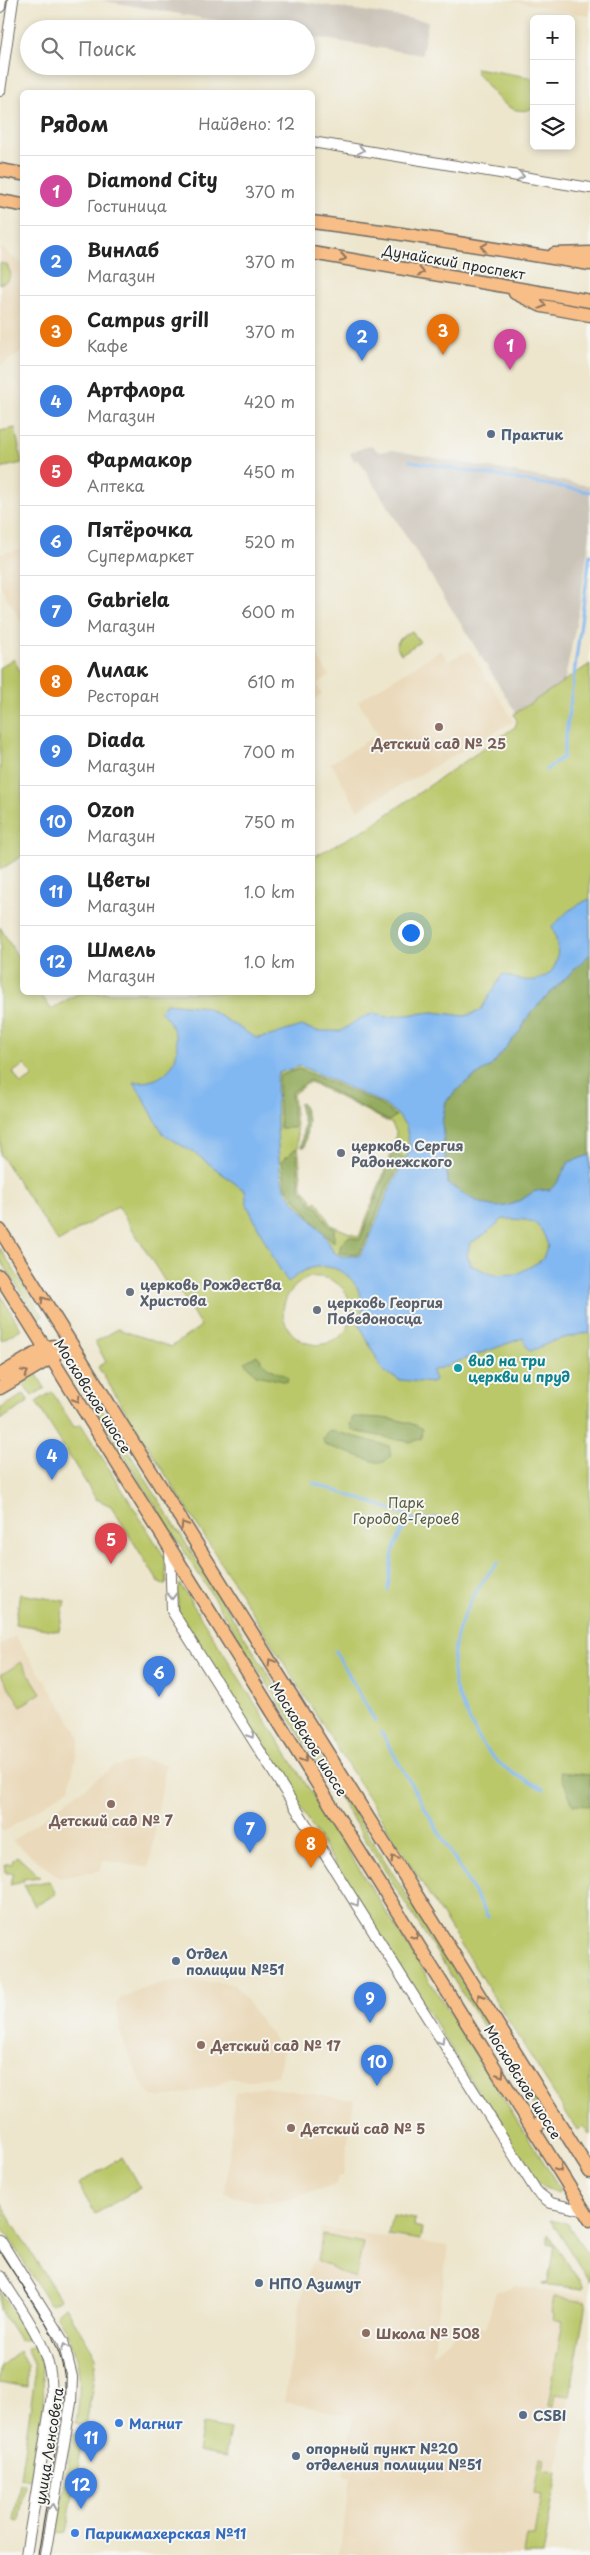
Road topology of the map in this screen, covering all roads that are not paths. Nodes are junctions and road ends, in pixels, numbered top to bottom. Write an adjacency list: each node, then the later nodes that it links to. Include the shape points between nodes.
1 (1, 0): 3 (street)
2 (13, 0): 4 (street)
3 (0, 8)
4 (0, 91)
5 (315, 142): 8 (street, one-way to 8)
6 (1, 169): 7 (main road)
7 (20, 174)
8 (590, 188)
9 (0, 201): 10 (main road)
10 (20, 205)
11 (315, 222): 14 (main road, Дунайский проспект, one-way to 11)
12 (590, 253): 14 (main road)
13 (315, 254): 16 (main road, Дунайский проспект, one-way to 16)
14 (532, 255): 15 (main road, Дунайский проспект)
15 (590, 264)
16 (499, 286): 17 (main road, Дунайский проспект); 18 (main road, one-way to 18, via 542,306)
17 (590, 301)
18 (590, 315)
19 (0, 1230): 21 (main road, Московское шоссе, one-way to 19)
20 (0, 1276): 22 (main road, Московское шоссе)
21 (70, 1342): 22 (main road); 26 (main road, Московское шоссе, one-way to 21)
22 (48, 1353): 23 (main road); 24 (main road, one-way to 22); 25 (main road, Московское шоссе, one-way to 25)
23 (0, 1375)
24 (0, 1388)
25 (170, 1547): 27 (main road, Московское шоссе, one-way to 27); 29 (street, one-way to 29, via 172,1611 537,2192 551,2203)
26 (554, 2114): 27 (main road); 28 (main road, Московское шоссе)
27 (534, 2127): 29 (main road, Московское шоссе, one-way to 29)
28 (590, 2172)
29 (588, 2215)
30 (0, 2240): 33 (street, улица Ленсовета, one-way to 30, via 72,2377 63,2341)
31 (0, 2276): 32 (street, улица Ленсовета, via 42,2344 52,2378 51,2403)
32 (26, 2555)
33 (45, 2555)

